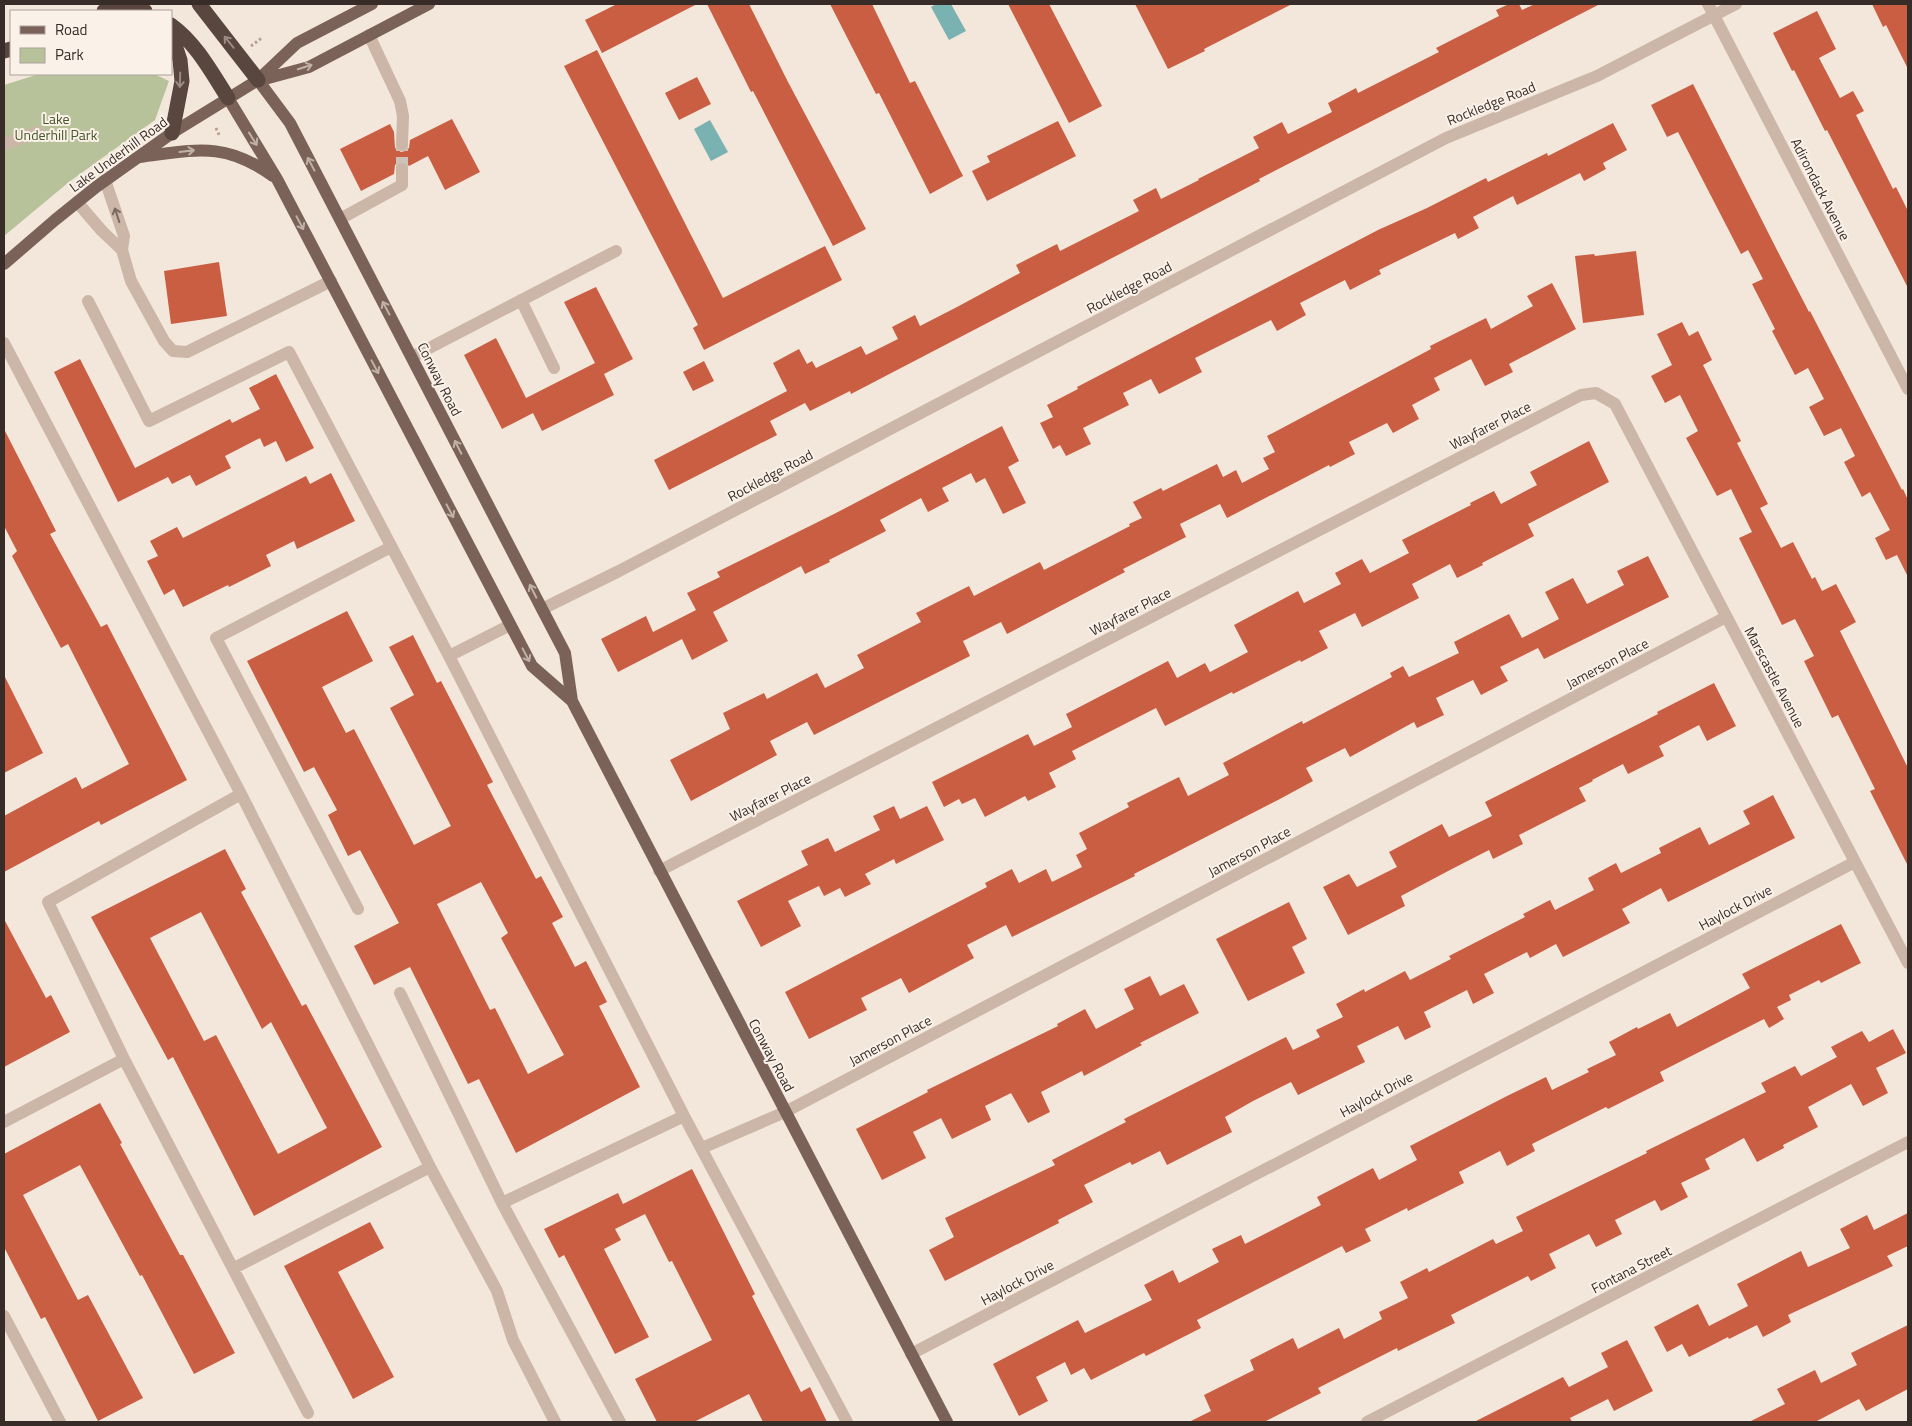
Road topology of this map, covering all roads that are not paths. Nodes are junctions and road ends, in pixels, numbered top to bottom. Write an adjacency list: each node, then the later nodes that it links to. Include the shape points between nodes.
1 (199, 4): 11 (highway, one-way to 1)
2 (372, 4): 11 (main road, Lake Underhill Road, via 297,43)
3 (429, 4): 9 (main road, Lake Underhill Road)
4 (1736, 4): 5 (street, Rockledge Road)
5 (1711, 9): 32 (street, Adirondack Avenue); 35 (street, Rockledge Road, via 1597,76 1446,138)
6 (113, 10): 7 (highway)
7 (134, 10)
8 (172, 26): 12 (highway, via 183,33)
9 (369, 35): 11 (main road, Lake Underhill Road, one-way to 9, via 309,67); 16 (street, via 400,101)
10 (172, 36): 14 (highway, one-way to 14, via 180,60 182,81)
11 (258, 80): 12 (main road, Lake Underhill Road); 22 (main road, Conway Road, one-way to 11, via 290,123)
12 (228, 98): 14 (main road, Lake Underhill Road); 19 (main road, Conway Road, one-way to 19)
13 (38, 132): 15 (street)
14 (172, 133): 17 (main road, Lake Underhill Road)
15 (4, 144)
16 (402, 144)
17 (139, 157): 19 (main road, one-way to 19, via 197,150 221,151 258,166); 20 (main road, Lake Underhill Road)
18 (402, 169): 22 (street, via 402,185)
19 (277, 179): 26 (main road, Conway Road, one-way to 26)
20 (105, 180): 21 (main road, Lake Underhill Road); 23 (street, one-way to 20, via 124,236)
21 (77, 202): 23 (street); 25 (main road, Lake Underhill Road)
22 (340, 219): 30 (main road, Conway Road, one-way to 22)
23 (122, 250): 26 (street, via 131,281 164,341 173,350 187,352)
24 (616, 251): 27 (street)
25 (4, 264)
26 (331, 282): 37 (main road, Conway Road, one-way to 37)
27 (521, 300): 30 (street); 31 (street)
28 (88, 301): 34 (street, via 149,421 289,352)
29 (4, 343): 40 (street)
30 (412, 357): 35 (main road, Conway Road, one-way to 30)
31 (554, 368)
32 (1908, 389)
33 (1615, 404): 36 (street, Marscastle Avenue); 42 (street, Wayfarer Place, via 1596,393 1580,395)
34 (391, 547): 38 (street); 43 (street, via 216,638)
35 (542, 609): 39 (main road, Conway Road, via 565,653)
36 (1726, 617): 41 (street, Marscastle Avenue); 47 (street, Jamerson Place)
37 (510, 625): 38 (street); 39 (main road, Conway Road, one-way to 39, via 532,666)
38 (449, 656): 48 (street)
39 (572, 701): 42 (main road, Conway Road)
40 (241, 794): 46 (street, via 48,902); 52 (street)
41 (1855, 862): 44 (street, Marscastle Avenue); 56 (street, Haylock Drive)
42 (659, 872): 47 (main road, Conway Road)
43 (358, 909)
44 (1908, 963)
45 (400, 993): 53 (street)
46 (124, 1059): 49 (street); 54 (street)
47 (785, 1112): 51 (street, Jamerson Place); 56 (main road, Conway Road)
48 (684, 1116): 51 (street); 53 (street)
49 (4, 1122)
50 (1908, 1142): 63 (street, Fontana Street)
51 (702, 1148): 61 (street)
52 (430, 1167): 54 (street); 59 (street, via 496,1292 513,1340)
53 (502, 1203): 60 (street)
54 (234, 1268): 57 (street)
55 (4, 1316): 58 (street)
56 (911, 1354): 62 (main road, Conway Road)
57 (308, 1413)
58 (60, 1422)
59 (555, 1422)
60 (620, 1422)
61 (847, 1422)
62 (947, 1422)
63 (1367, 1422)

